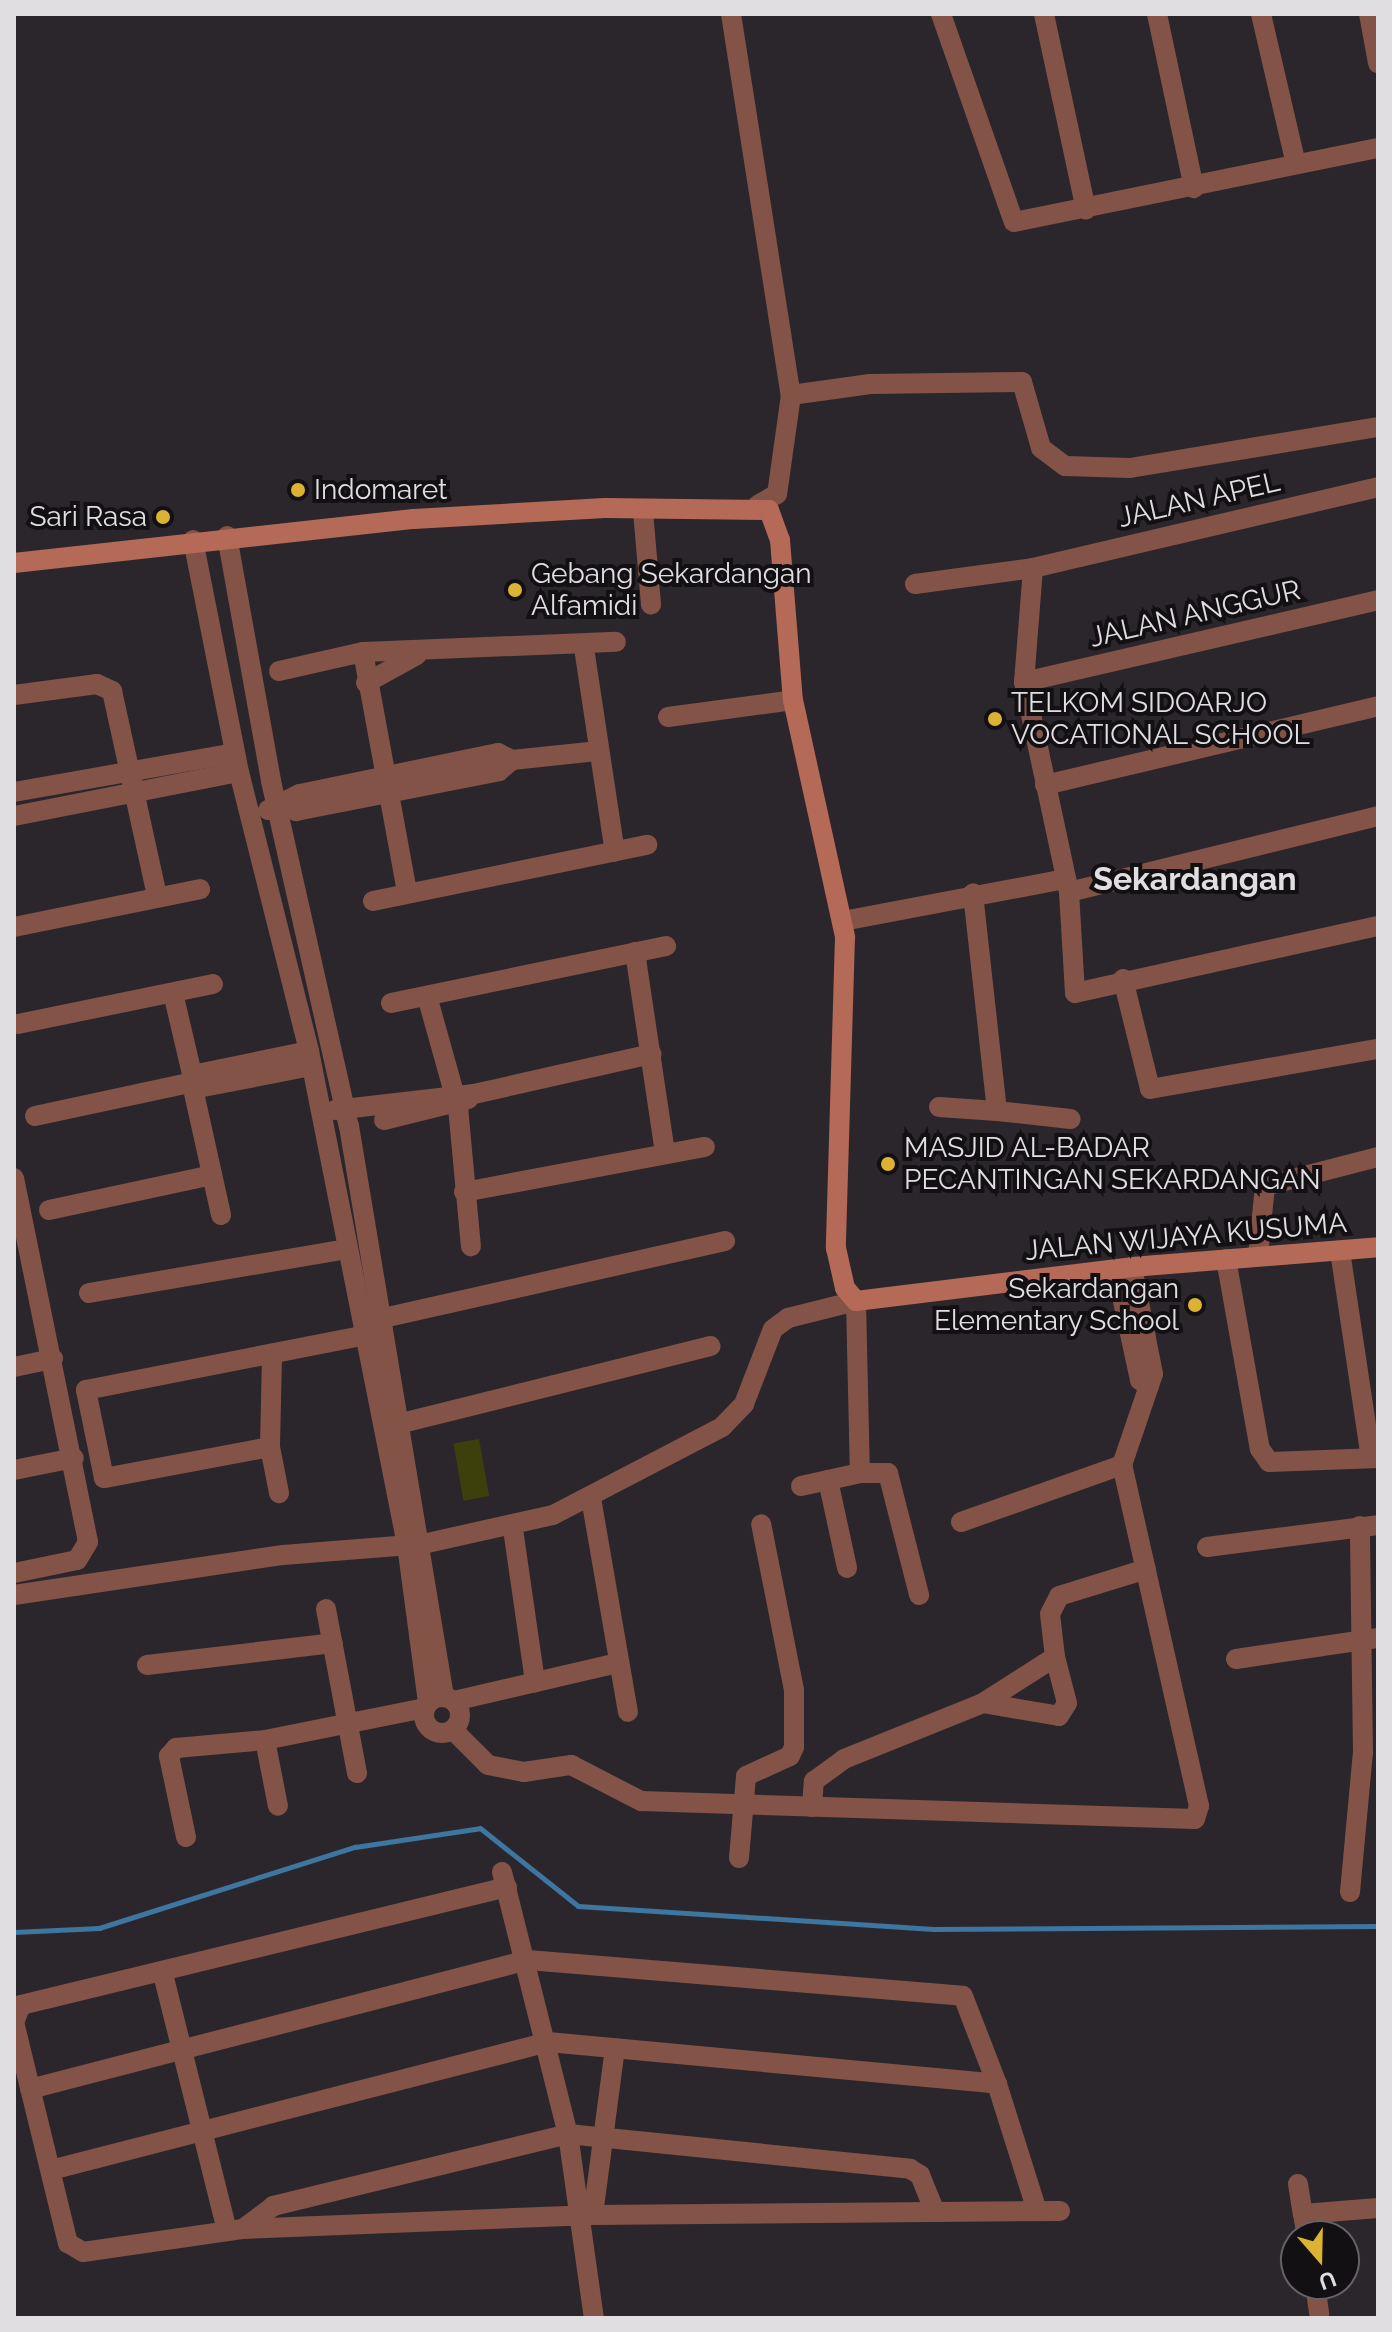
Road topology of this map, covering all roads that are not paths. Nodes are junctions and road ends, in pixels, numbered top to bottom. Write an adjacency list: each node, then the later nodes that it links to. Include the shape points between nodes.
1 (731, 14): 12 (street)
2 (941, 14): 11 (street, via 1010,220 1020,224)
3 (1044, 14): 11 (street)
4 (1157, 14): 10 (street)
5 (1261, 14): 9 (street)
6 (1369, 14): 7 (street)
7 (1378, 63)
8 (1378, 148): 9 (street)
9 (1296, 164): 10 (street)
10 (1194, 188): 11 (street)
11 (1086, 210)
12 (791, 395): 13 (street, via 870,384 1022,382 1041,448 1065,466 1130,468); 15 (street, via 777,494)
13 (1378, 427)
14 (1378, 487): 20 (street, JALAN APEL)
15 (758, 505): 16 (street); 34 (street, via 774,514 778,528)
16 (643, 511): 17 (street, via 515,513); 23 (street)
17 (227, 536): 18 (street); 24 (street)
18 (193, 540): 19 (street); 25 (street)
19 (14, 563)
20 (1033, 568): 21 (street, JALAN APEL); 31 (street)
21 (915, 584)
22 (1378, 600): 31 (street, JALAN ANGGUR)
23 (651, 605)
24 (239, 618): 25 (street); 39 (street)
25 (211, 623): 38 (street)
26 (616, 642): 27 (street)
27 (584, 648): 29 (street); 37 (street)
28 (363, 652): 29 (street); 30 (street); 32 (street)
29 (417, 655): 32 (street)
30 (279, 671)
31 (1024, 682): 41 (street)
32 (366, 683): 42 (street)
33 (14, 695): 40 (street, via 106,685)
34 (793, 700): 36 (street); 56 (street)
35 (1378, 706): 41 (street)
36 (668, 717)
37 (597, 751): 42 (street, via 512,760 499,771 425,776); 49 (street)
38 (239, 771): 39 (street); 40 (street); 45 (street)
39 (271, 781): 44 (street)
40 (129, 784): 43 (street); 46 (street); 54 (street)
41 (1045, 785): 50 (street)
42 (382, 786): 44 (street, via 345,794 300,794); 52 (street)
43 (14, 792)
44 (282, 806): 45 (street); 77 (street)
45 (248, 815): 69 (street)
46 (14, 816)
47 (1378, 816): 50 (street)
48 (647, 845): 49 (street)
49 (615, 852): 52 (street)
50 (1067, 886): 53 (street); 61 (street, via 1075,993)
51 (200, 889): 54 (street)
52 (407, 891): 55 (street)
53 (973, 893): 56 (street); 74 (street)
54 (157, 896): 58 (street)
55 (373, 901)
56 (843, 921): 97 (street, via 847,995 836,1248 840,1279)
57 (1378, 926): 61 (street)
58 (14, 927)
59 (666, 946): 60 (street)
60 (635, 952): 64 (street); 68 (street)
61 (1123, 979): 67 (street, via 1150,1089)
62 (213, 984): 63 (street)
63 (173, 993): 66 (street); 70 (street)
64 (427, 996): 65 (street); 71 (street)
65 (391, 1003)
66 (18, 1024)
67 (1378, 1049)
68 (652, 1054): 71 (street); 80 (street)
69 (310, 1059): 70 (street); 72 (street)
70 (194, 1082): 75 (street); 82 (street)
71 (462, 1098): 77 (street); 84 (street)
72 (319, 1106): 77 (street); 78 (street)
73 (939, 1107): 74 (street)
74 (997, 1111): 76 (street)
75 (35, 1116)
76 (1071, 1119)
77 (348, 1120): 78 (street); 98 (street)
78 (324, 1127): 90 (street)
79 (705, 1147): 80 (street)
80 (665, 1152): 84 (street)
81 (1378, 1157): 92 (street, via 1265,1186)
82 (212, 1175): 85 (street); 86 (street)
83 (14, 1178): 94 (street)
84 (464, 1192): 88 (street)
85 (49, 1210)
86 (221, 1215)
87 (725, 1241): 98 (street)
88 (471, 1246)
89 (1378, 1247): 91 (street, JALAN WIJAYA KUSUMA)
90 (346, 1249): 96 (street); 99 (street)
91 (1340, 1251): 92 (street, JALAN WIJAYA KUSUMA); 107 (street)
92 (1258, 1256): 93 (street, JALAN WIJAYA KUSUMA)
93 (1226, 1259): 95 (street, JALAN WIJAYA KUSUMA); 107 (street, via 1260,1449 1269,1462)
94 (23, 1262): 102 (street)
95 (1124, 1268): 97 (street, JALAN WIJAYA KUSUMA); 108 (street, via 1153,1374)
96 (89, 1293)
97 (856, 1301): 110 (street); 114 (street, via 788,1318 773,1329 744,1404 722,1427 617,1477)
98 (383, 1325): 99 (street); 104 (street)
99 (361, 1329): 101 (street); 119 (street)
100 (711, 1346): 104 (street)
101 (272, 1357): 105 (street); 105 (street, via 86,1390 104,1478)
102 (53, 1359): 103 (street); 106 (street)
103 (14, 1367)
104 (402, 1423): 119 (street)
105 (270, 1447): 113 (street)
106 (74, 1458): 109 (street); 123 (street, via 87,1553)
107 (1374, 1458)
108 (1122, 1465): 115 (street); 122 (street)
109 (14, 1470)
110 (860, 1473): 111 (street); 125 (street, via 888,1473)
111 (828, 1480): 112 (street); 121 (street)
112 (801, 1486)
113 (279, 1493)
114 (591, 1498): 118 (street); 131 (street)
115 (961, 1522)
116 (761, 1524): 142 (street, via 794,1690 794,1747 790,1756 751,1771)
117 (1369, 1526): 120 (street); 127 (street)
118 (513, 1529): 119 (street); 133 (street)
119 (415, 1544): 124 (street); 134 (street)
120 (1207, 1547)
121 (847, 1568)
122 (1146, 1569): 129 (street, via 1059,1596 1050,1614); 144 (street, via 1199,1806 1195,1819)
123 (14, 1573)
124 (14, 1595)
125 (919, 1595)
126 (326, 1609): 128 (street)
127 (1369, 1638): 130 (street); 140 (street)
128 (333, 1643): 132 (street); 137 (street)
129 (1055, 1657): 135 (street); 135 (street, via 1067,1703 1059,1716)
130 (1236, 1659)
131 (617, 1663): 133 (street); 136 (street)
132 (147, 1665)
133 (535, 1682): 134 (street)
134 (438, 1702): 137 (street); 138 (street, via 461,1716); 138 (street, via 430,1730)
135 (983, 1703): 144 (street, via 825,1774)
136 (628, 1712)
137 (346, 1723): 139 (street); 141 (street)
138 (453, 1730): 142 (street, via 470,1754 507,1771 571,1765 641,1801)
139 (265, 1740): 143 (street); 145 (street, via 172,1751)
140 (1370, 1753): 147 (street)
141 (357, 1773)
142 (738, 1805): 144 (street); 146 (street)
143 (278, 1806)
144 (822, 1808)
145 (186, 1837)
146 (739, 1858)
147 (1350, 1892)
148 (528, 1960): 149 (street, via 504,1880); 150 (street); 152 (street); 153 (street, via 963,1996)
149 (163, 1974): 152 (street); 154 (street, via 21,2005 14,2022)
150 (548, 2042): 151 (street); 155 (street); 156 (street)
151 (615, 2048): 153 (street); 157 (street)
152 (180, 2053): 154 (street); 155 (street)
153 (997, 2084): 161 (street)
154 (30, 2089): 158 (street)
155 (203, 2133): 158 (street); 167 (street)
156 (568, 2134): 157 (street); 165 (street); 167 (street, via 273,2206)
157 (604, 2136): 163 (street, via 910,2169 920,2175); 165 (street)
158 (51, 2170): 167 (street, via 68,2243 83,2252)
159 (1298, 2184): 164 (street)
160 (1378, 2208): 164 (street)
161 (1037, 2211): 162 (street); 163 (street)
162 (1060, 2211)
163 (935, 2212): 165 (street)
164 (1303, 2214): 166 (street)
165 (588, 2215): 167 (street); 170 (street)
166 (1304, 2220)
167 (235, 2230)
168 (1317, 2300): 169 (street)
169 (1319, 2314)
170 (594, 2318)

